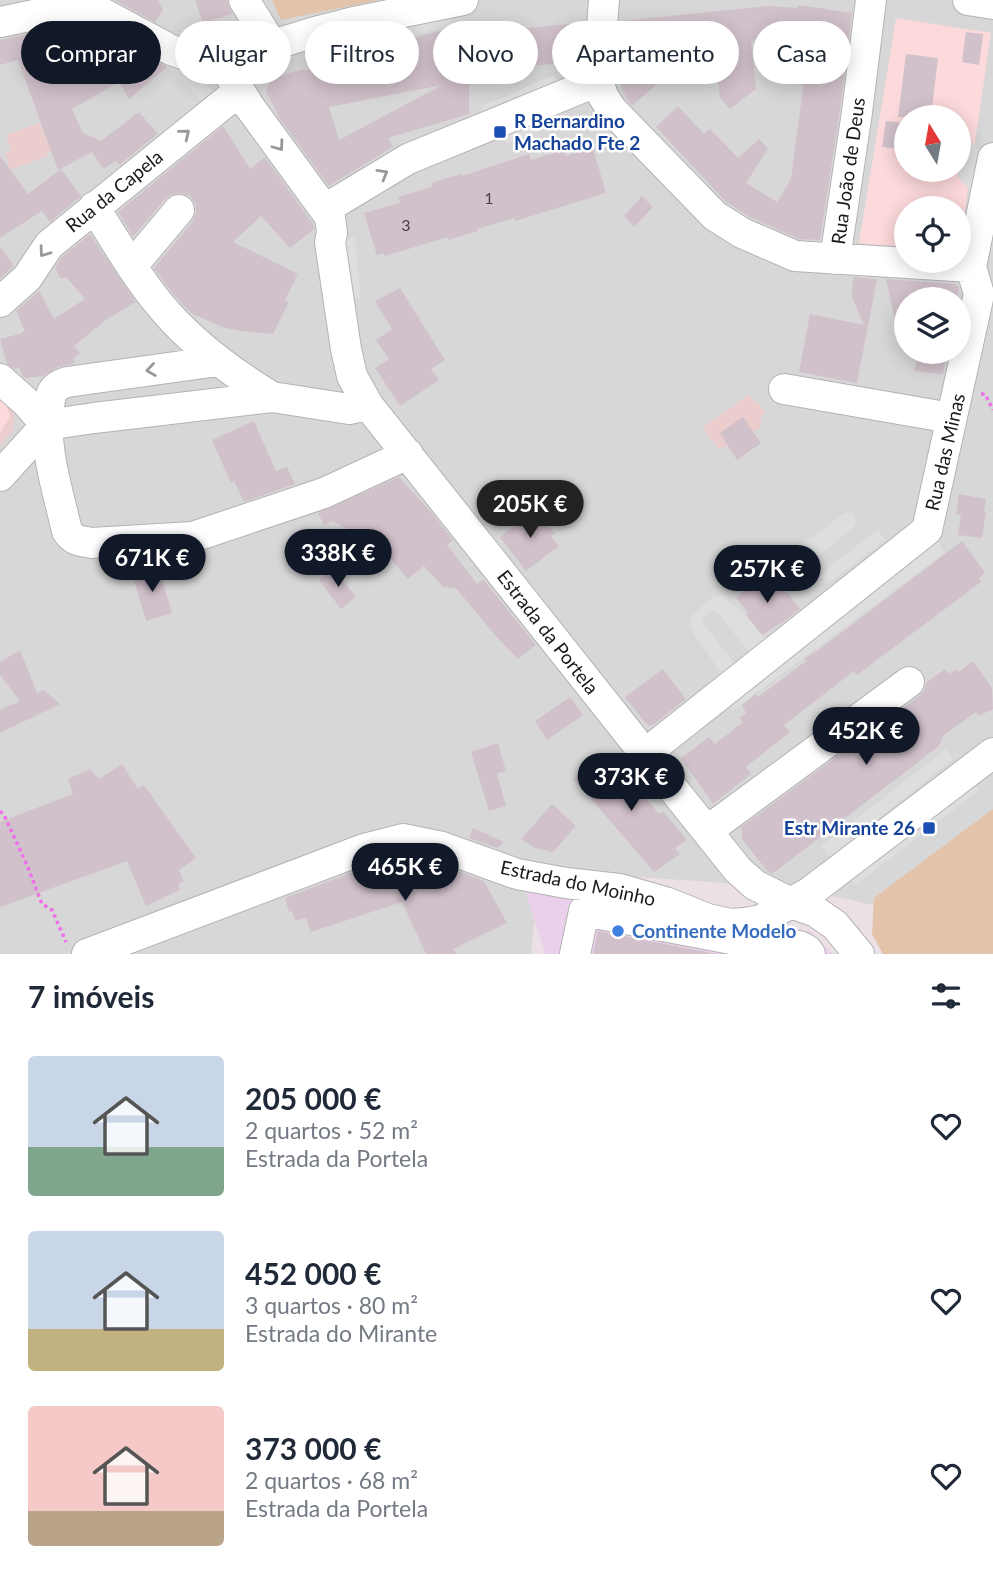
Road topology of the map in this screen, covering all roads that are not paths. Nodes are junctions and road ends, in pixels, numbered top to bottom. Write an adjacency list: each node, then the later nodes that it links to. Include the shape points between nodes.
1 (244, 0): 7 (street)
2 (463, 0): 10 (street)
3 (604, 0): 8 (street)
4 (871, 0): 20 (street, Rua João de Deus)
5 (968, 0): 6 (street)
6 (993, 4)
7 (257, 21)
8 (602, 21)
9 (0, 22): 11 (street, via 91,7)
10 (291, 40)
11 (175, 51)
12 (235, 84): 15 (street)
13 (591, 84): 18 (street, one-way to 13, via 408,159)
14 (599, 84): 20 (street, via 612,110 715,216 794,256)
15 (239, 91): 17 (street, Rua da Capela, one-way to 15); 18 (street, one-way to 18)
16 (991, 174): 23 (street)
17 (94, 207): 22 (street); 24 (street, Rua da Capela, one-way to 24, via 49,245 27,278)
18 (325, 209): 29 (street, Estrada da Portela, via 330,217 346,349 352,376)
19 (179, 210): 22 (street)
20 (835, 259): 21 (street)
21 (894, 262)
22 (132, 266): 25 (street, via 187,335)
23 (971, 267): 30 (street, Rua das Minas, via 979,294)
24 (0, 302)
25 (218, 360): 28 (street); 31 (street, one-way to 31, via 58,385)
26 (0, 379): 31 (street)
27 (784, 389): 30 (street)
28 (272, 397): 29 (street, via 349,409); 31 (street)
29 (368, 405): 32 (street, Estrada da Portela)
30 (951, 418): 36 (street, Rua das Minas, via 928,530)
31 (46, 425): 32 (street, via 67,531 77,541 92,543 193,537 324,493); 33 (street)
32 (408, 454): 36 (street, Estrada da Portela)
33 (0, 475)
34 (909, 682): 37 (street)
35 (993, 753): 38 (street, Estrada do Moinho)
36 (645, 754): 37 (street, Estrada da Portela)
37 (707, 831): 38 (street, Estrada da Portela, via 755,885)
38 (791, 903): 39 (street, Estrada do Moinho, via 761,920 730,924 619,889 517,874 442,846 403,839); 42 (street, Estrada da Portela, via 835,925)
39 (77, 949)
40 (575, 954): 41 (street, via 584,911 763,945 799,946)
41 (810, 954)
42 (859, 954)

